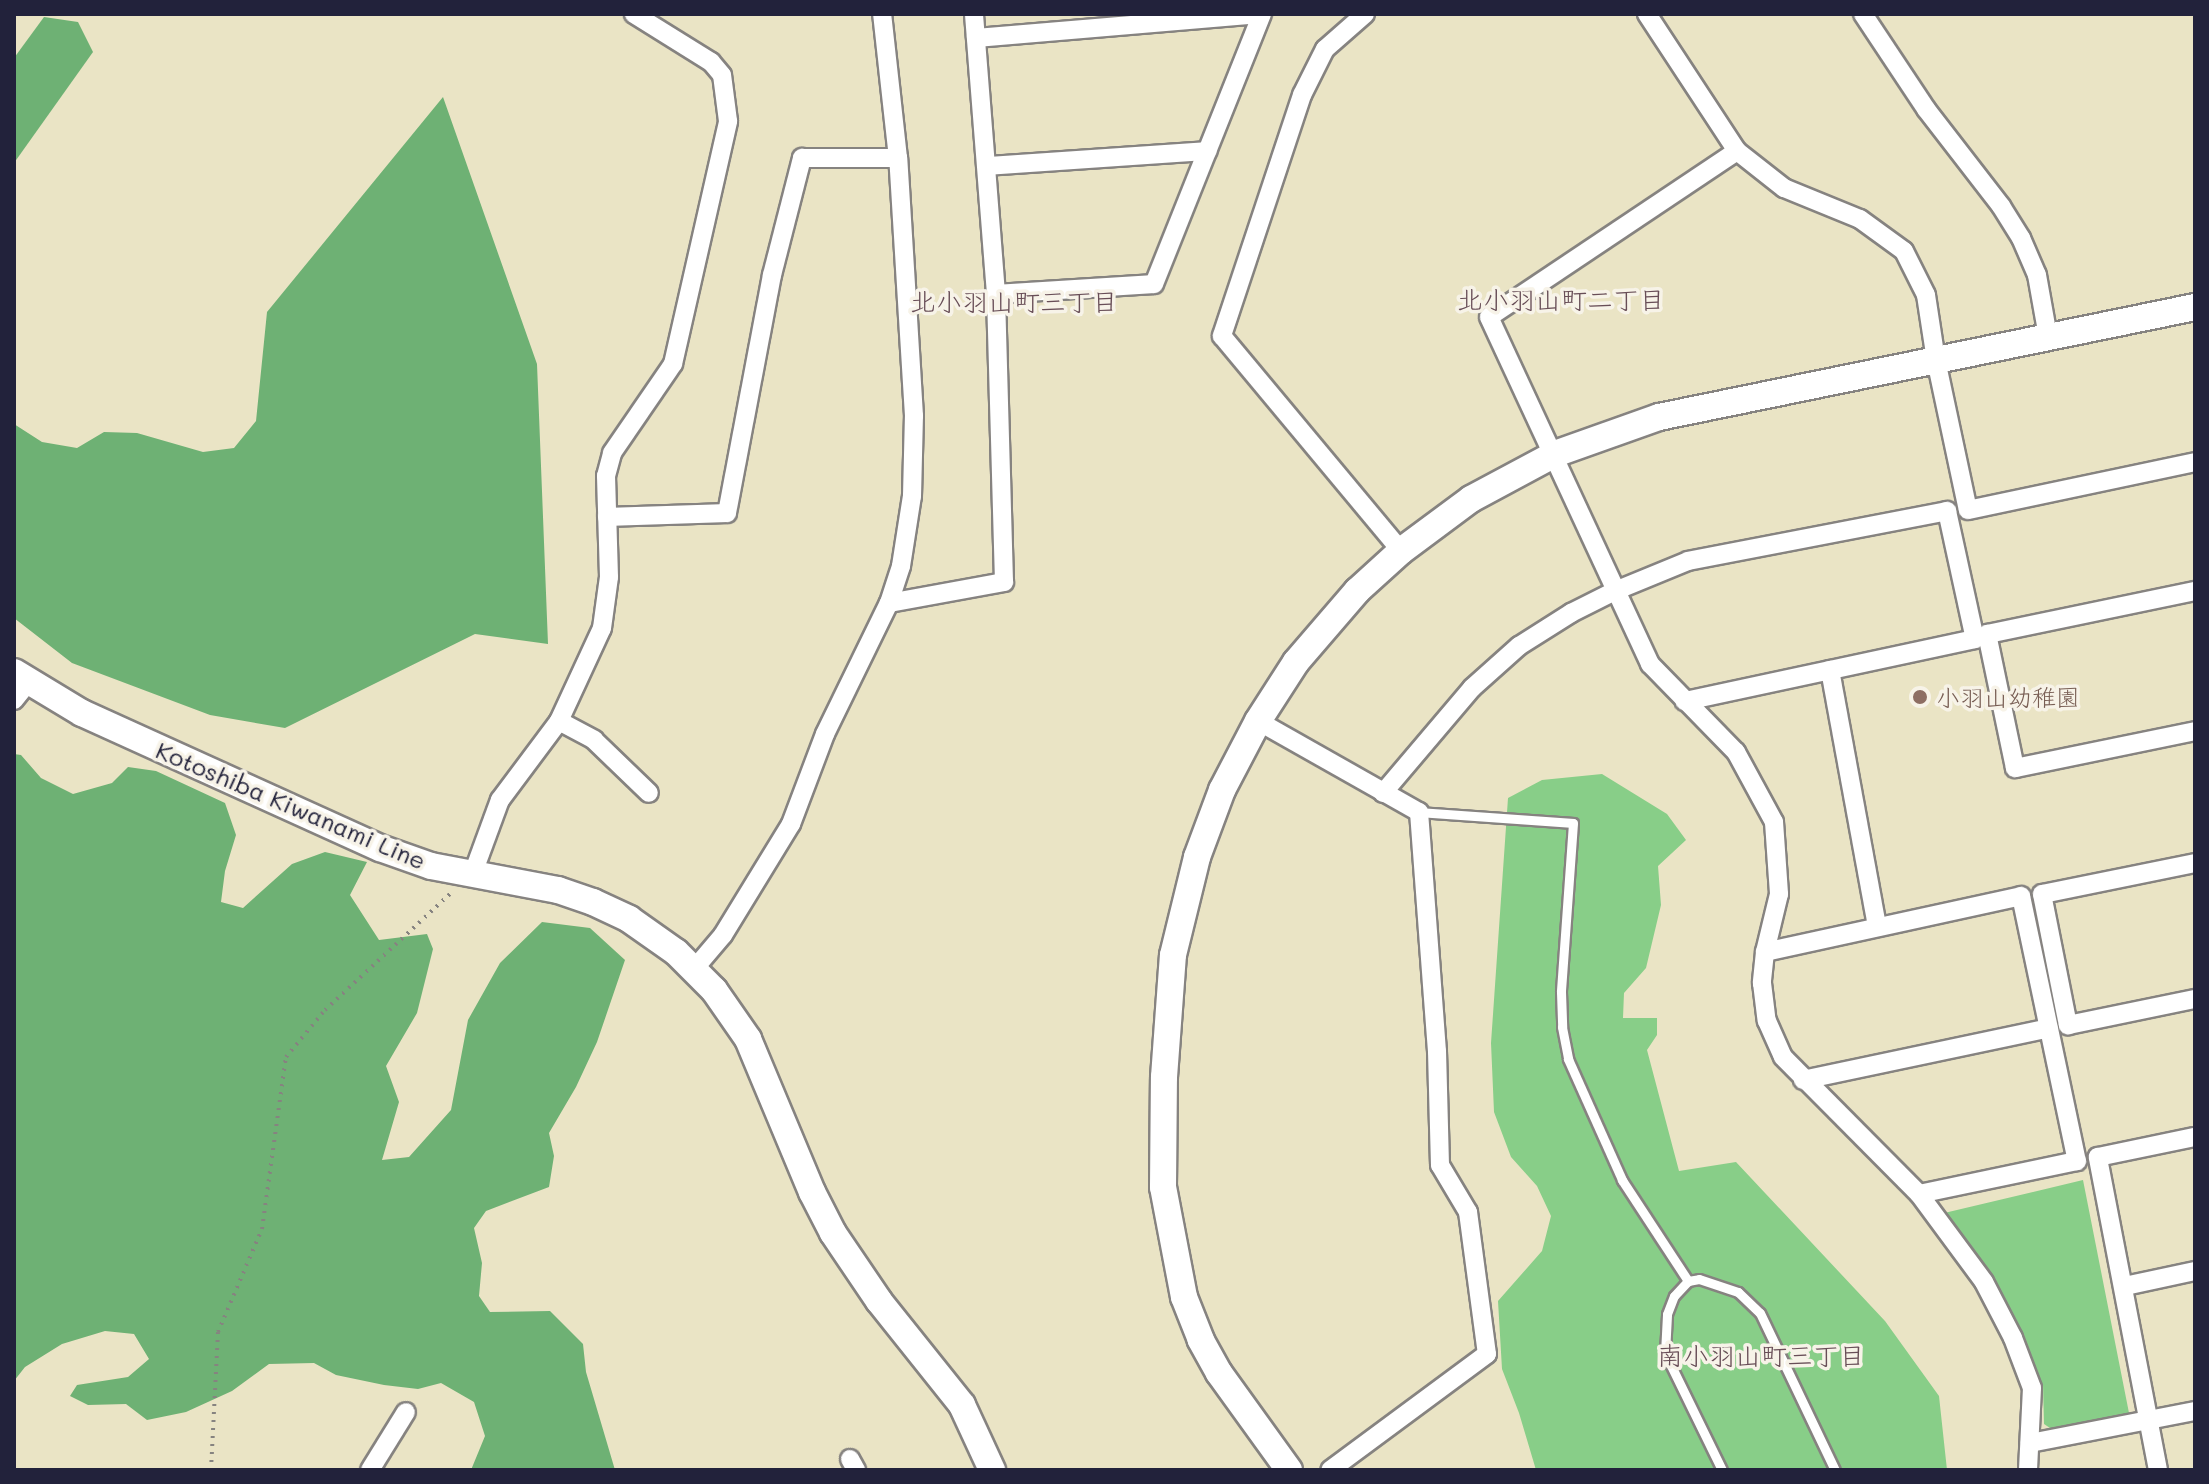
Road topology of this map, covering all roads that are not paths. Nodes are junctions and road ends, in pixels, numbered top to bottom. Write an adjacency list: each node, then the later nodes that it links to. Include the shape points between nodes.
1 (634, 14): 19 (street, via 711,62 722,75 728,121 673,364 612,453 606,476)
2 (882, 14): 11 (street)
3 (974, 14): 8 (street)
4 (1261, 14): 8 (street); 9 (street)
5 (1365, 14): 20 (street, via 1325,49 1302,95 1222,336)
6 (1647, 14): 10 (street)
7 (1863, 14): 15 (street, via 2021,238 2037,275)
8 (976, 38): 12 (street)
9 (1207, 151): 12 (street); 13 (street, via 1154,284)
10 (1737, 151): 16 (street, via 1784,188 1860,219 1904,251 1926,295); 17 (street, via 1489,317)
11 (898, 158): 19 (street, via 802,158 772,275 727,513); 23 (street, via 914,416 912,496)
12 (987, 166): 13 (street)
13 (996, 294): 23 (street, via 1004,582)
14 (2195, 307): 15 (street)
15 (2048, 337): 16 (street)
16 (1936, 360): 17 (street, via 1659,417); 18 (street, via 1968,510)
17 (1555, 454): 20 (street, via 1471,499); 21 (street)
18 (2195, 462)
19 (607, 517): 27 (street, via 609,577 602,628)
20 (1401, 551): 28 (street, via 1357,591 1296,662)
21 (1615, 591): 24 (street, via 1688,561 1947,511 1975,639); 26 (street, via 1650,664); 31 (street, via 1519,646 1483,677)
22 (2195, 591): 29 (street, via 1987,634 2015,768)
23 (889, 603): 37 (street, via 825,734 791,824 723,935)
24 (1830, 670): 26 (street); 35 (street)
25 (19, 685): 34 (street, Kotoshiba Kiwanami Line, via 313,820 418,862)
26 (1685, 701): 36 (street, via 1736,752 1774,822 1779,894)
27 (559, 721): 30 (street, via 605,749); 34 (street, via 500,800)
28 (1258, 721): 31 (street); 52 (street, via 1222,790 1197,857 1173,955 1163,1187 1184,1297 1201,1340)
29 (2195, 731)
30 (649, 793)
31 (1383, 793): 32 (street)
32 (1419, 812): 44 (lane, via 1573,823 1561,992 1568,1059 1622,1180); 53 (street, via 1440,1165 1468,1212 1487,1354)
33 (2195, 863): 38 (street, via 2042,894 2068,1025)
34 (472, 876): 37 (street, Kotoshiba Kiwanami Line, via 558,890 593,902 629,919)
35 (1877, 927): 36 (street); 39 (street, via 2021,896)
36 (1765, 952): 40 (street, via 1767,1021 1783,1057)
37 (695, 968): 51 (street, Kotoshiba Kiwanami Line, via 748,1039 833,1233 962,1405)
38 (2195, 999)
39 (2049, 1028): 40 (street); 42 (street, via 2077,1161)
40 (1803, 1080): 42 (street)
41 (2195, 1137): 45 (street, via 2098,1157)
42 (1919, 1194): 49 (street, via 1984,1282 2013,1338 2032,1388)
43 (2195, 1271): 45 (street)
44 (1688, 1281): 54 (lane, via 1667,1314 1665,1353); 55 (lane, via 1725,1286 1760,1313)
45 (2125, 1286): 48 (street)
46 (2195, 1411): 48 (street)
47 (406, 1412): 50 (street)
48 (2151, 1419): 49 (street); 57 (street)
49 (2030, 1443): 56 (street)
50 (370, 1470)
51 (992, 1470)
52 (1289, 1470)
53 (1330, 1470)
54 (1722, 1470)
55 (1835, 1470)
56 (2028, 1470)
57 (2158, 1470)

